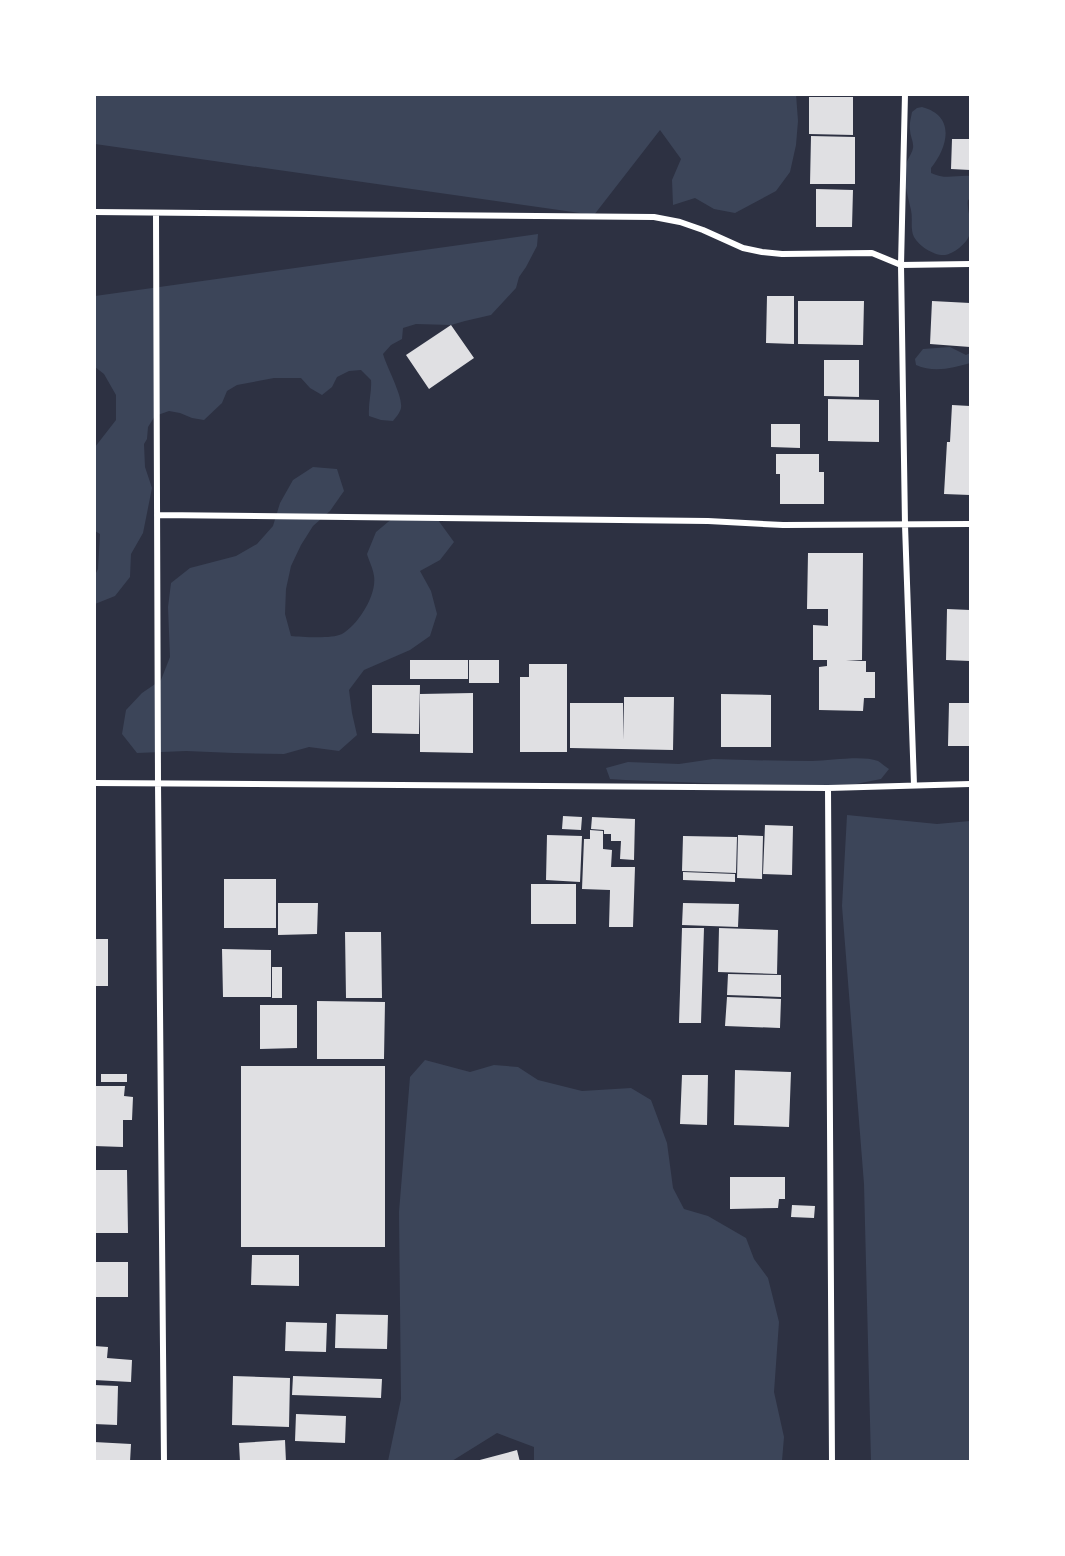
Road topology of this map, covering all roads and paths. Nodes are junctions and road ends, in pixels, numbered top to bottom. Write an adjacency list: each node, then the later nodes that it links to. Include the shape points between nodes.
1 (904, 94): 5 (street)
2 (94, 212): 3 (street)
3 (156, 213): 5 (street, via 654,217 680,222 762,252 872,253); 6 (street)
4 (970, 264): 5 (street)
5 (901, 265): 8 (street)
6 (157, 515): 8 (street); 10 (street)
7 (970, 524): 8 (street)
8 (905, 525): 12 (street)
9 (94, 783): 10 (street)
10 (158, 783): 13 (street); 14 (street)
11 (970, 784): 12 (street)
12 (914, 785): 13 (street)
13 (828, 788): 15 (street)
14 (164, 1461)
15 (832, 1461)

